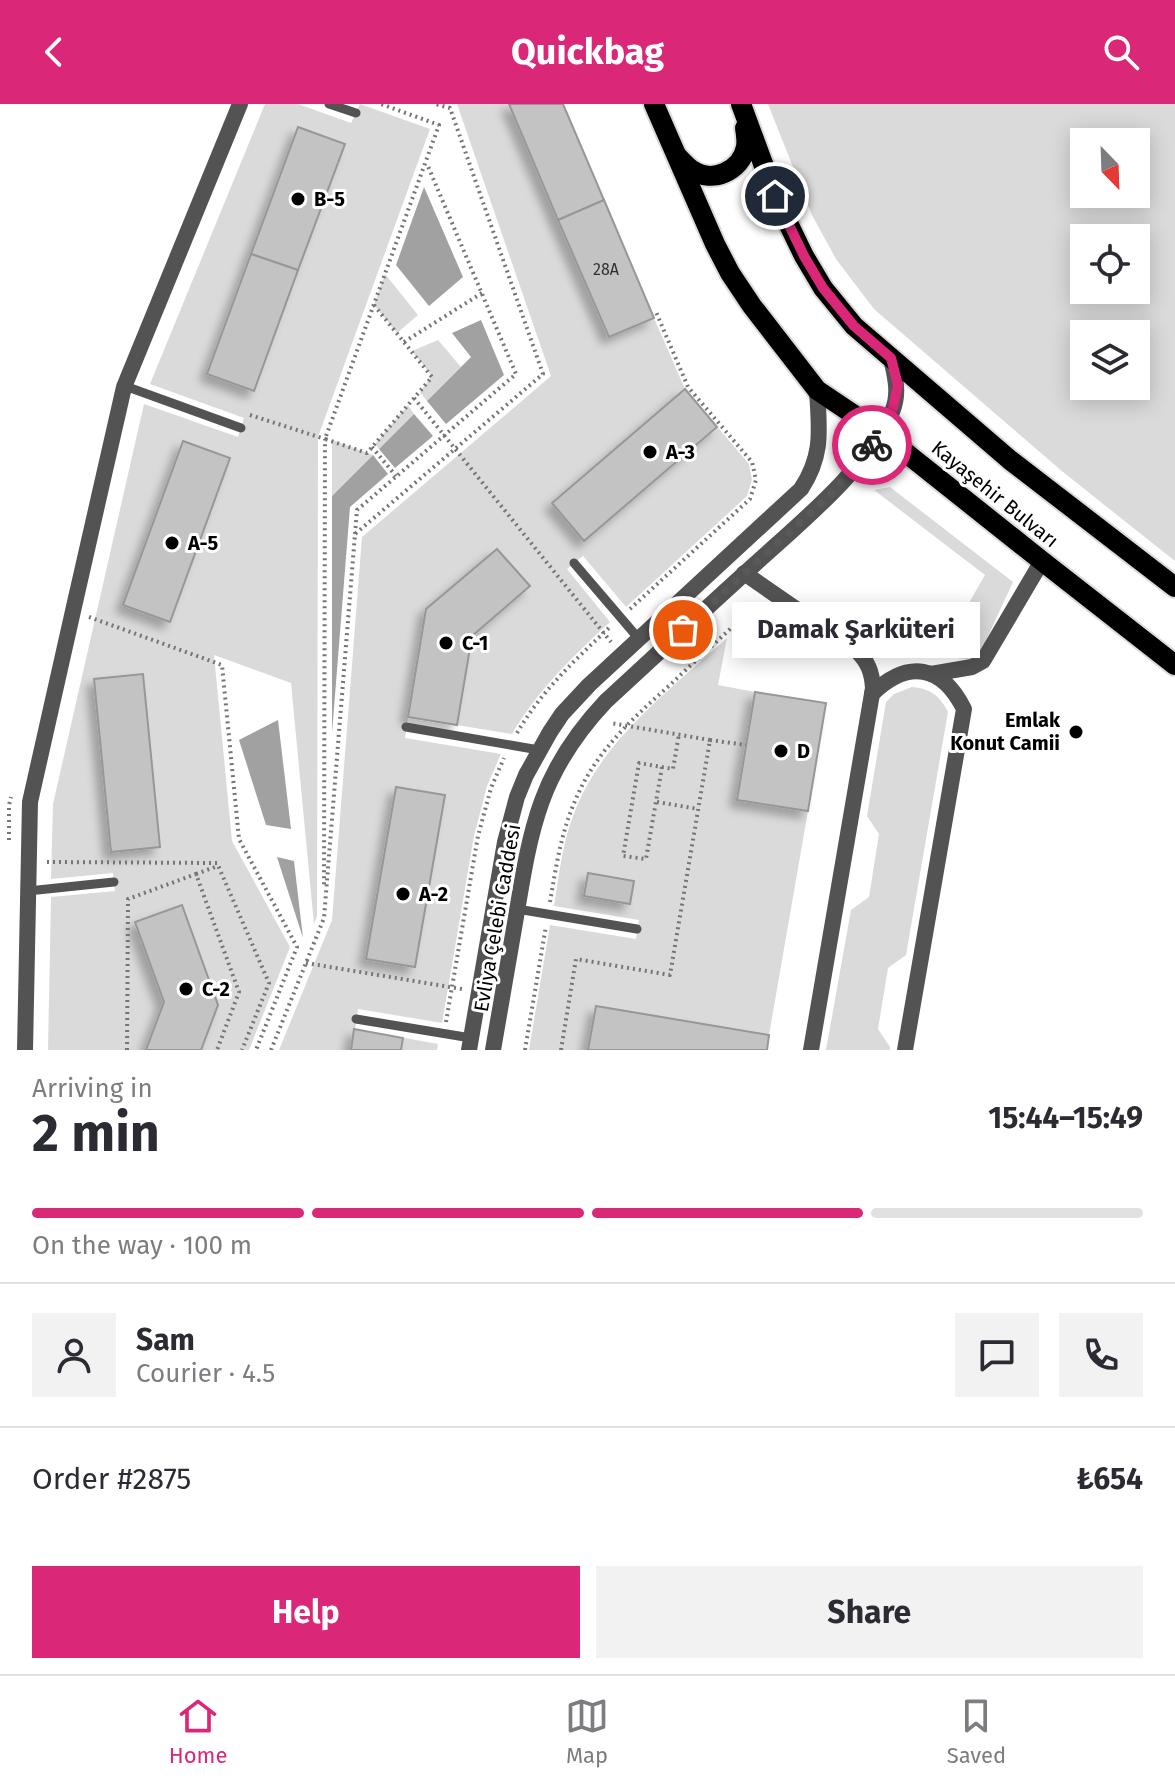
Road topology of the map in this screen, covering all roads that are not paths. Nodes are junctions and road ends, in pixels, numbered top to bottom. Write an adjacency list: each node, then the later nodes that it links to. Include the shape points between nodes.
1 (240, 104): 8 (street)
2 (329, 104): 5 (lane)
3 (654, 104): 6 (main road, Kayaşehir Bulvarı)
4 (740, 104): 6 (main road, via 747,146 735,168 712,176 694,172); 7 (main road, Kayaşehir Bulvarı, via 775,196 823,288 854,326)
5 (356, 113)
6 (675, 154): 9 (main road, Kayaşehir Bulvarı, via 730,273)
7 (891, 358): 11 (street, Evliya Çelebi Caddesi, via 898,385); 15 (main road, Kayaşehir Bulvarı, via 1010,460)
8 (125, 386): 10 (lane); 23 (street, via 30,802)
9 (817, 390): 11 (main road, Kayaşehir Bulvarı); 16 (street, Evliya Çelebi Caddesi, via 819,448 801,489)
10 (241, 428)
11 (881, 433): 12 (main road, Kayaşehir Bulvarı); 14 (street, Evliya Çelebi Caddesi, via 831,494)
12 (1042, 561): 17 (main road, Kayaşehir Bulvarı); 18 (street, via 983,661)
13 (574, 563): 16 (lane)
14 (744, 573): 19 (street, via 857,651 869,667); 24 (street, Evliya Çelebi Caddesi, via 606,701 569,745 539,805)
15 (1175, 587)
16 (639, 639): 21 (street, Evliya Çelebi Caddesi, via 562,714)
17 (1175, 665)
18 (931, 674): 19 (street, via 897,675); 31 (street, via 948,684 964,709)
19 (872, 694): 30 (street)
20 (406, 727): 21 (lane)
21 (539, 750): 27 (street, Evliya Çelebi Caddesi, via 510,819)
22 (114, 882): 23 (lane)
23 (28, 891): 28 (street)
24 (517, 909): 25 (lane); 29 (street, Evliya Çelebi Caddesi)
25 (637, 929)
26 (356, 1019): 27 (lane)
27 (470, 1044)
28 (25, 1050)
29 (493, 1050)
30 (811, 1050)
31 (905, 1050)

